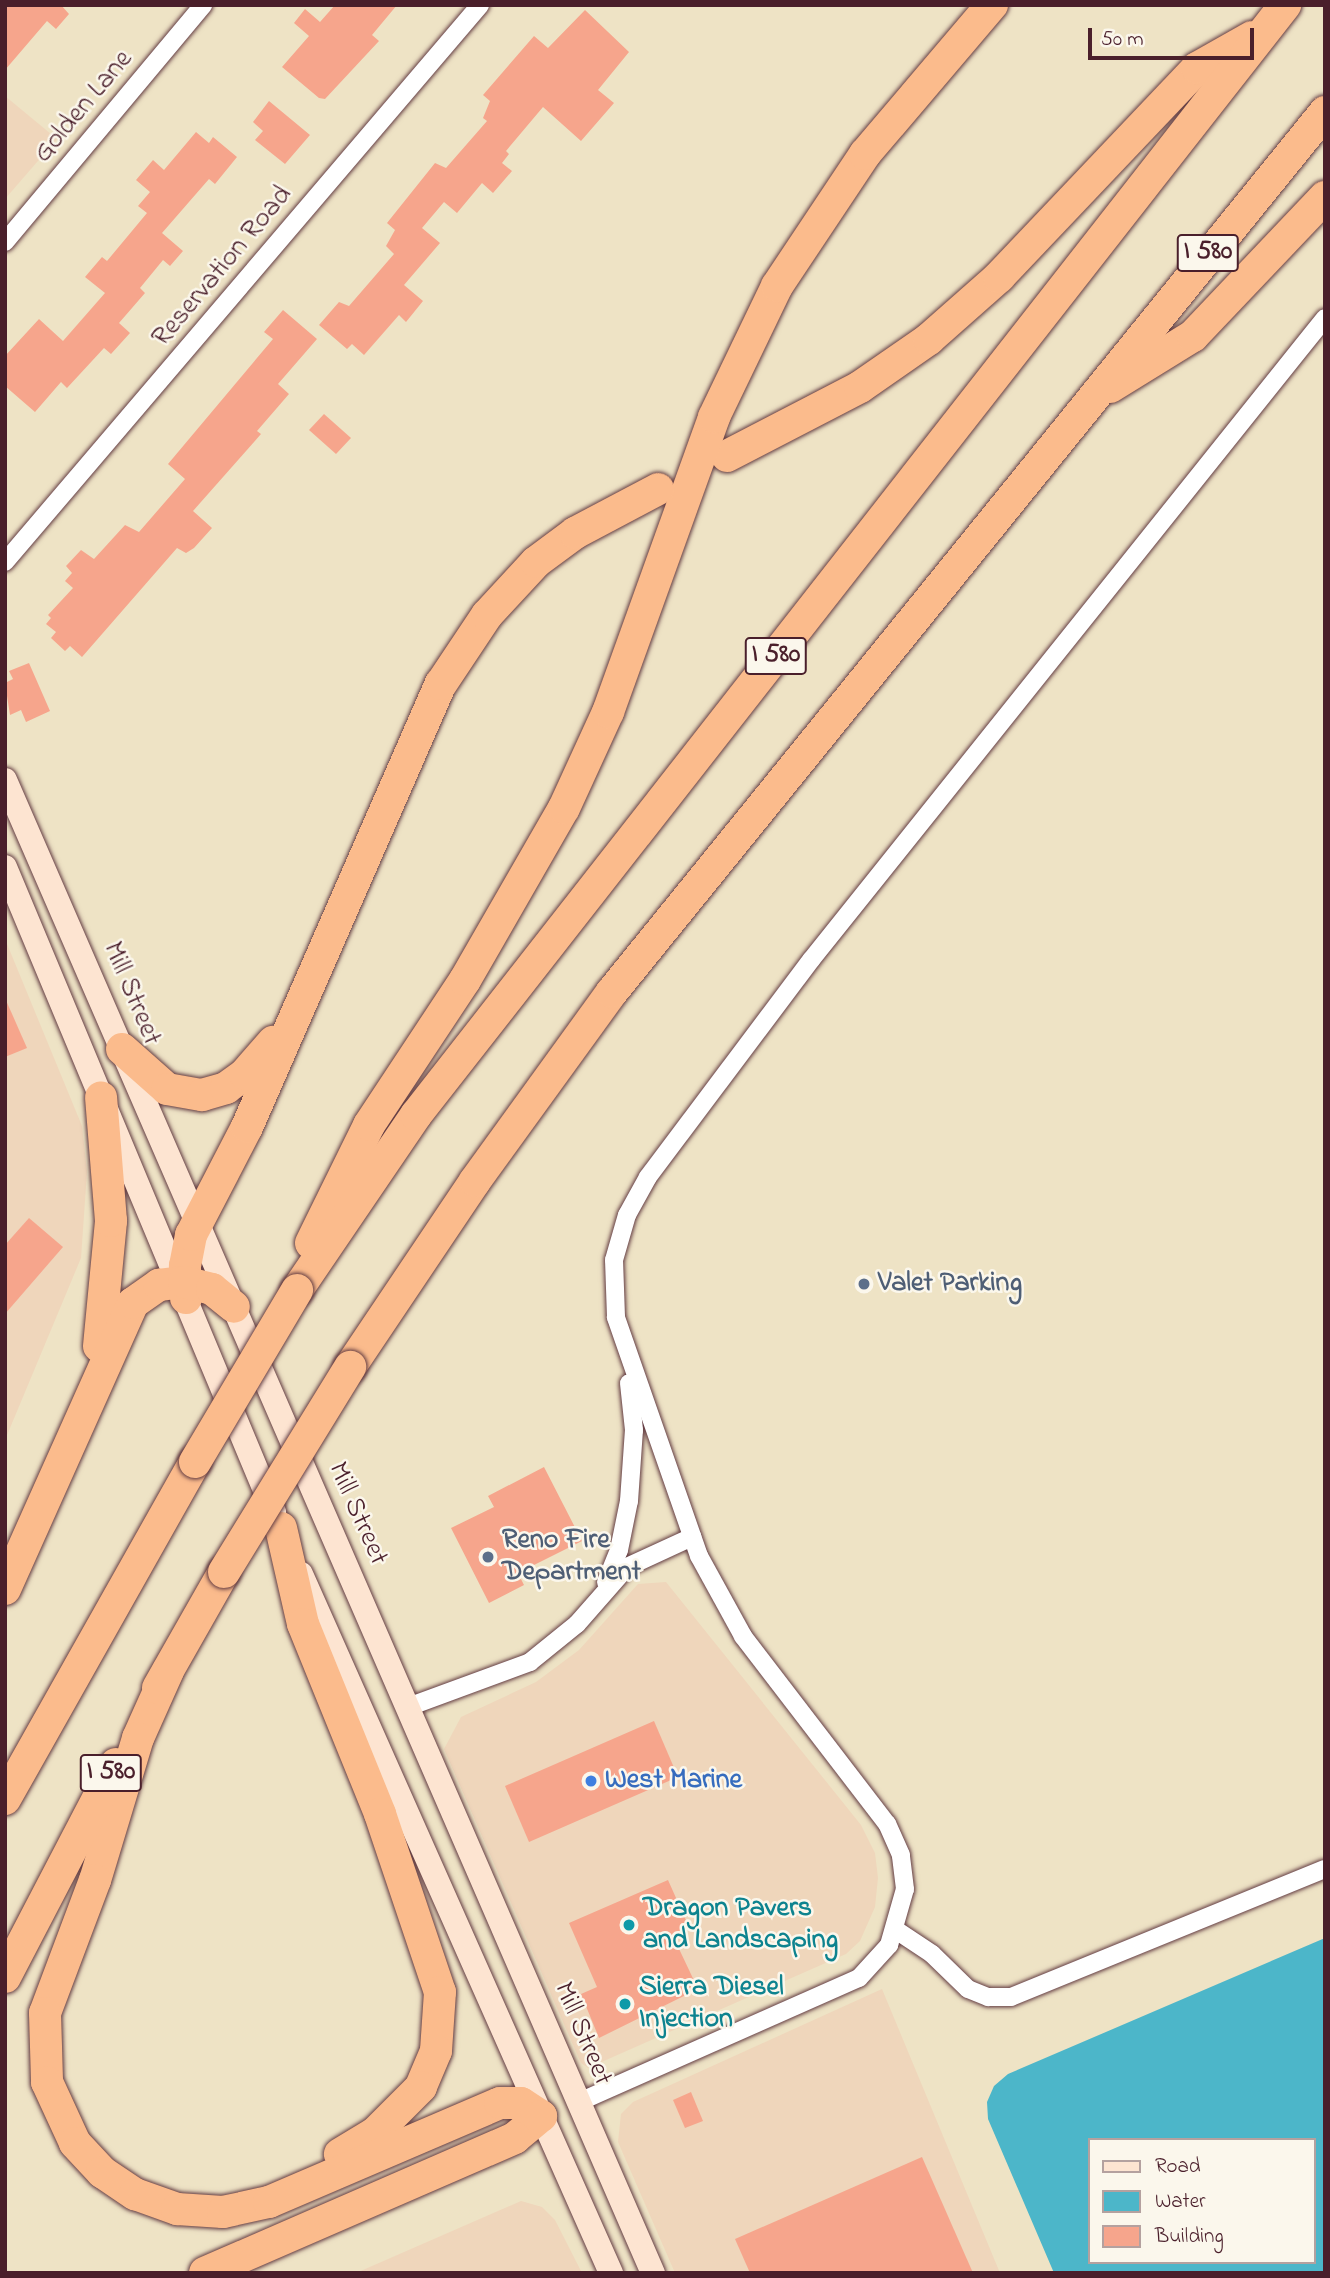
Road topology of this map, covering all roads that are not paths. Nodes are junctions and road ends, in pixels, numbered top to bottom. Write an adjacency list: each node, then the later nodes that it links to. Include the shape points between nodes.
1 (203, 5): 8 (street, Golden Lane)
2 (480, 5): 13 (street, Reservation Road)
3 (992, 5): 21 (highway, via 865,154 771,298 714,417 608,712 575,786 465,980 352,1154 313,1238)
4 (1285, 5): 5 (highway, I 580)
5 (1266, 29): 11 (highway, via 1197,68 999,277 929,339 860,387); 21 (highway, I 580, via 416,1115)
6 (1325, 112): 10 (highway, I 580)
7 (1325, 197): 10 (highway, via 1193,336)
8 (5, 242)
9 (1325, 318): 23 (street, via 847,914 648,1177 627,1215 614,1260 613,1298)
10 (1094, 397): 29 (highway, I 580, bridge, via 612,992 475,1181 350,1367)
11 (727, 456)
12 (658, 489): 16 (highway, via 575,533 536,562 502,596 463,649 422,721 362,872)
13 (5, 562)
14 (5, 780): 17 (main road, Mill Street)
15 (5, 866): 18 (main road)
16 (292, 1019): 17 (highway, via 245,1074 213,1093 167,1089); 19 (highway, via 247,1127)
17 (122, 1049): 19 (main road, Mill Street)
18 (101, 1097): 20 (main road); 24 (highway, via 111,1180 110,1261 97,1357)
19 (197, 1221): 20 (highway, via 187,1250); 22 (main road, Mill Street)
20 (183, 1287): 22 (highway, via 212,1289); 24 (highway, via 150,1289 128,1309); 25 (main road)
21 (299, 1288): 31 (highway, I 580, bridge)
22 (234, 1307): 30 (main road, Mill Street)
23 (620, 1335): 26 (street); 28 (street, via 634,1430 629,1502 619,1550)
24 (78, 1425): 27 (highway)
25 (281, 1528): 36 (main road); 37 (highway, via 303,1624 394,1854 436,1973 441,2012 429,2070 407,2104 375,2133)
26 (692, 1537): 28 (street, via 627,1567); 33 (street, via 731,1618 895,1838 905,1889)
27 (5, 1589)
28 (589, 1610): 30 (street, via 530,1661)
29 (168, 1671): 34 (highway, I 580); 37 (highway, via 138,1738 95,1880 50,1990 43,2037 47,2082 75,2143 102,2172 135,2194 200,2212)
30 (408, 1707): 35 (main road, Mill Street)
31 (5, 1799)
32 (1325, 1869): 33 (street, via 1011,1997 988,1997 968,1989 932,1954)
33 (896, 1930): 35 (street, via 880,1958 846,1985)
34 (5, 1977)
35 (579, 2102): 36 (main road); 40 (main road, Mill Street)
36 (541, 2116): 37 (highway, via 521,2103 500,2103); 38 (highway, via 515,2138); 39 (main road)
37 (269, 2202)
38 (205, 2273)
39 (611, 2273)
40 (653, 2273)

